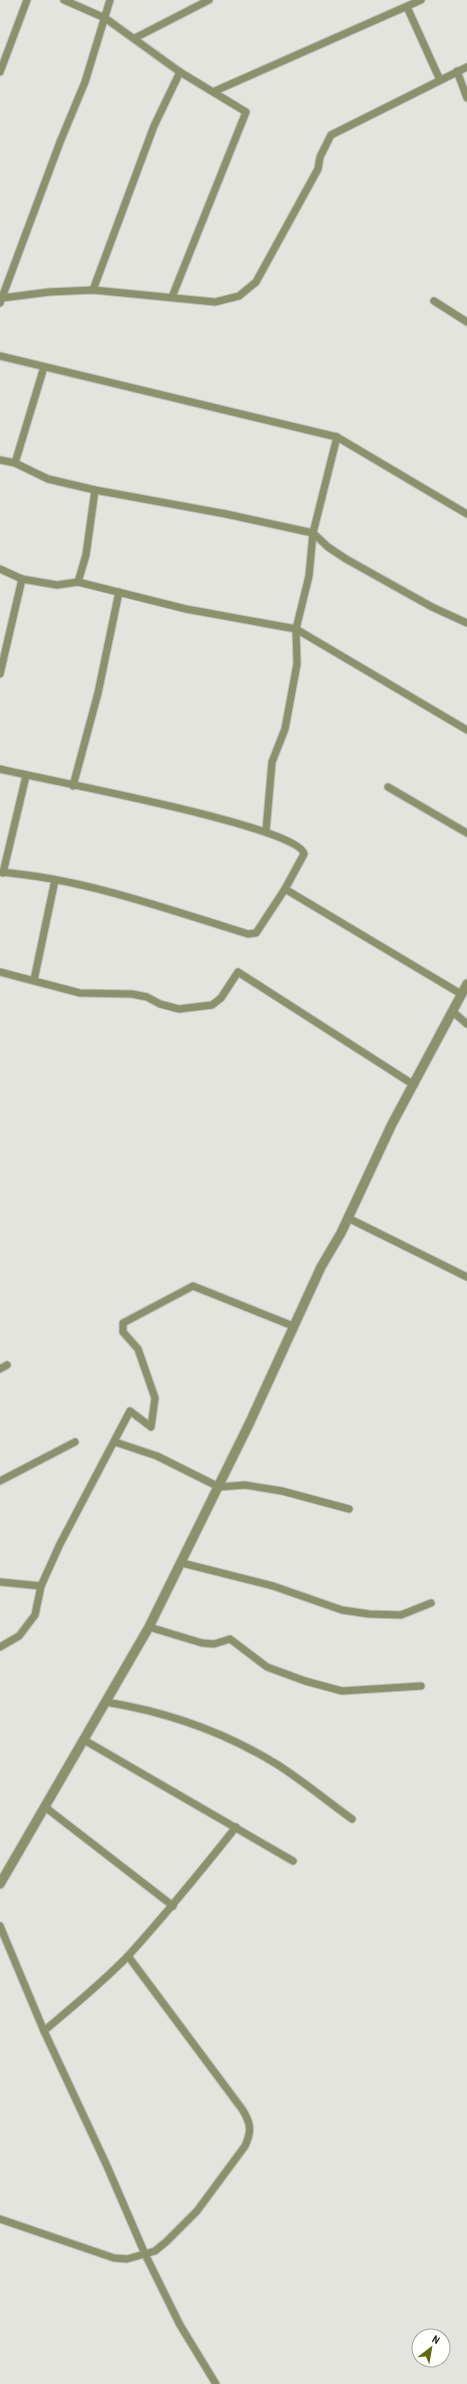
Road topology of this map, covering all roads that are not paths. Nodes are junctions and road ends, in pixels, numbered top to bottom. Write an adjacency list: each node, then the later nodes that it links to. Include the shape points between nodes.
1 (27, 0): 10 (street)
2 (64, 0): 7 (street)
3 (110, 0): 7 (street)
4 (208, 0): 8 (street)
5 (421, 0): 6 (street)
6 (407, 7): 13 (street); 14 (street)
7 (105, 18): 8 (street); 18 (street, via 85,82)
8 (135, 38): 11 (street)
9 (467, 67): 12 (street)
10 (0, 72)
11 (180, 72): 14 (street); 16 (street, via 154,126)
12 (457, 72): 13 (street); 15 (street)
13 (440, 80): 17 (street, via 331,135 320,157 318,169 256,282 239,296 215,302)
14 (215, 91): 17 (street, via 246,112)
15 (467, 98)
16 (92, 290): 17 (street); 18 (street, via 49,292)
17 (172, 297)
18 (1, 300)
19 (434, 301): 20 (street)
20 (467, 322)
21 (0, 356): 22 (street)
22 (44, 367): 23 (street); 25 (street)
23 (337, 437): 27 (street); 28 (street)
24 (0, 460): 25 (street)
25 (15, 463): 26 (street, via 48,479)
26 (95, 490): 28 (street); 31 (street, via 86,555)
27 (467, 514)
28 (313, 533): 33 (street, via 328,548 346,559 432,607); 34 (street, via 309,576)
29 (0, 569): 30 (street)
30 (22, 579): 31 (street, via 57,585); 35 (street)
31 (78, 582): 32 (street)
32 (119, 592): 34 (street, via 186,609); 39 (street, via 98,693)
33 (467, 623)
34 (296, 629): 36 (street); 41 (street, via 297,664 285,729 272,762)
35 (0, 674)
36 (467, 730)
37 (0, 769): 38 (street)
38 (26, 776): 39 (street); 43 (street)
39 (73, 786): 41 (street, via 206,814)
40 (388, 787): 42 (street)
41 (266, 831): 45 (street, via 294,843 303,850 304,854)
42 (467, 833)
43 (2, 873): 44 (street)
44 (55, 880): 45 (street, via 122,894 248,934 256,932); 47 (street)
45 (285, 889): 49 (street)
46 (0, 972): 47 (street)
47 (34, 980): 52 (street, via 80,993 132,994 147,997 179,1009 212,1005 221,998 238,972)
48 (467, 984): 49 (street)
49 (461, 994): 50 (street)
50 (452, 1011): 51 (street); 52 (street)
51 (467, 1024)
52 (414, 1085): 53 (street, via 392,1124)
53 (348, 1218): 54 (street); 55 (street)
54 (467, 1277)
55 (293, 1326): 59 (street, via 193,1286 123,1323 123,1332 138,1349 155,1398 151,1427 130,1411); 61 (street)
56 (8, 1365): 57 (street)
57 (0, 1369)
58 (75, 1442): 60 (street)
59 (115, 1442): 61 (street, via 157,1456); 65 (street, via 60,1544)
60 (0, 1481)
61 (219, 1486): 62 (street, via 245,1485 282,1491); 63 (street)
62 (349, 1509)
63 (182, 1563): 66 (street, via 273,1586 342,1610 401,1615); 67 (street)
64 (0, 1582): 65 (street)
65 (41, 1586): 68 (street, via 35,1615 18,1636)
66 (431, 1603)
67 (149, 1627): 69 (street, via 202,1643 214,1644 230,1640 267,1667 342,1691); 70 (street)
68 (0, 1647)
69 (422, 1686)
70 (106, 1702): 71 (street); 73 (street, via 179,1718 232,1741 278,1764)
71 (84, 1740): 72 (street); 74 (street)
72 (45, 1807): 76 (street); 77 (street)
73 (352, 1819)
74 (236, 1827): 75 (street); 77 (street)
75 (293, 1861)
76 (0, 1884)
77 (173, 1906): 79 (street)
78 (0, 1926): 80 (street)
79 (128, 1956): 80 (street); 82 (street, via 242,2109 251,2126 245,2146 197,2211 166,2242 155,2251)
80 (44, 2031): 82 (street)
81 (0, 2219): 82 (street, via 114,2258 127,2259)
82 (145, 2254): 83 (street, via 180,2325)
83 (216, 2384)

